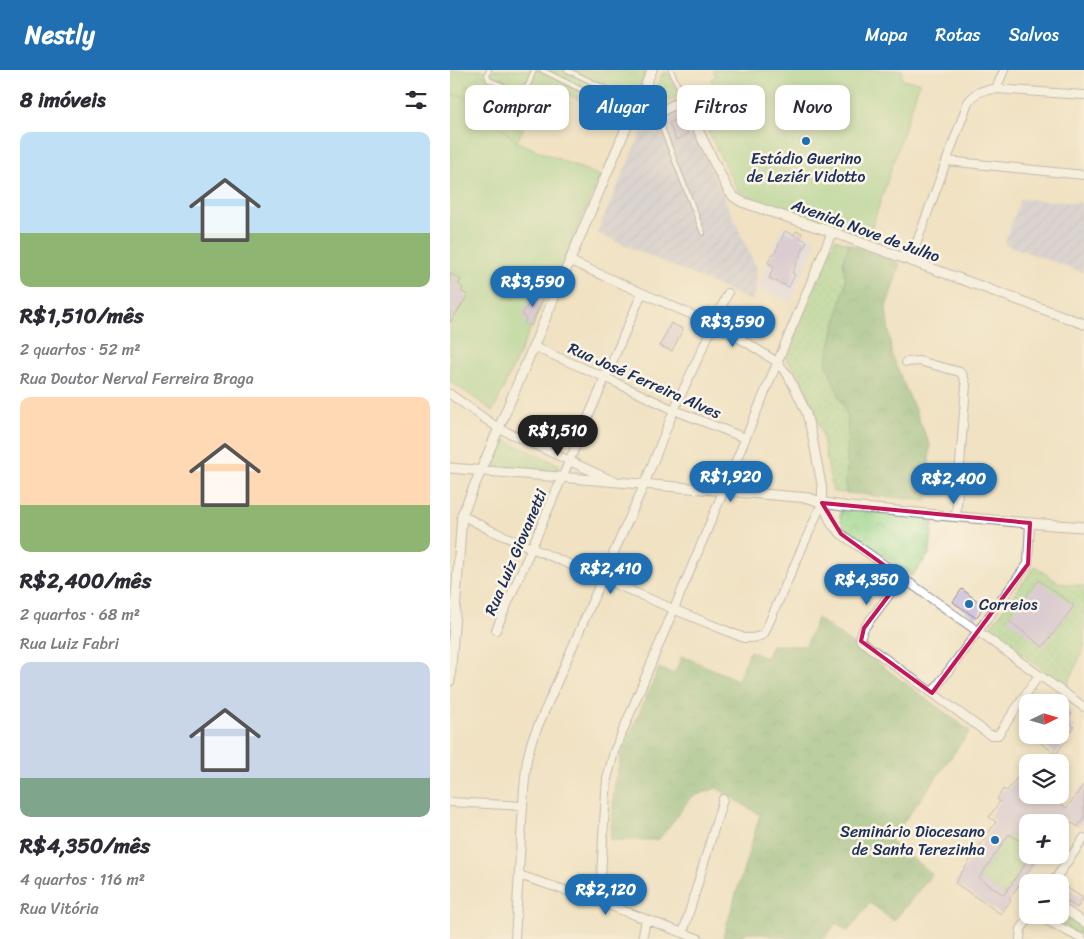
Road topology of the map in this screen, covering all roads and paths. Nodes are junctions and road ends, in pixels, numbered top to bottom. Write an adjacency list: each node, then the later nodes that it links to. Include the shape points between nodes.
1 (489, 70): 2 (lane, via 489,80 518,92 527,88)
2 (534, 70)
3 (542, 70): 11 (lane)
4 (567, 70): 8 (lane)
5 (652, 70): 9 (street)
6 (671, 70): 10 (lane)
7 (1004, 70): 12 (street)
8 (598, 85)
9 (646, 85)
10 (678, 85)
11 (579, 89)
12 (996, 89): 13 (street); 17 (street, via 976,93 968,102)
13 (1084, 95)
14 (667, 107): 19 (street, Avenida Nove de Julho, via 679,102 686,106 720,176 734,197)
15 (625, 130): 21 (street)
16 (663, 130): 20 (lane)
17 (946, 161): 18 (street); 22 (street)
18 (1084, 175)
19 (832, 232): 22 (street, Avenida Nove de Julho); 28 (street)
20 (703, 233)
21 (570, 260): 23 (street); 27 (street)
22 (910, 261): 25 (street, Avenida Nove de Julho)
23 (642, 293): 26 (street); 30 (street, Rua Luiz Giovanetti)
24 (728, 293): 26 (street)
25 (1084, 324)
26 (714, 325): 28 (street); 32 (street)
27 (534, 347): 30 (street, Rua José Ferreira Alves); 33 (street)
28 (777, 362): 34 (street); 42 (street, via 806,412 822,486)
29 (906, 362): 44 (street, via 919,361 960,372 966,385)
30 (604, 377): 32 (street, Rua José Ferreira Alves); 35 (street, Rua Luiz Giovanetti)
31 (450, 394): 33 (street)
32 (674, 410): 34 (street, Rua José Ferreira Alves); 40 (street)
33 (498, 428): 35 (street); 37 (street)
34 (745, 438): 41 (street)
35 (569, 461): 38 (street, Rua Luiz Giovanetti); 39 (street)
36 (450, 468): 37 (street)
37 (480, 471): 38 (street); 43 (street)
38 (562, 478): 39 (street); 47 (street, Rua Luiz Giovanetti)
39 (615, 482): 40 (street)
40 (644, 485): 41 (street); 49 (street)
41 (724, 490): 42 (street, via 809,498); 50 (street)
42 (822, 503): 44 (street); 48 (street, via 832,525 841,534); 50 (street, via 764,634 744,638)
43 (462, 515): 47 (street); 54 (street)
44 (956, 517): 45 (street)
45 (1030, 523): 46 (street); 52 (street, via 1028,564)
46 (1084, 527)
47 (532, 548): 49 (street); 51 (street, Rua Luiz Giovanetti)
48 (902, 578): 52 (street); 55 (street, via 860,638)
49 (602, 579): 50 (street); 59 (street, via 532,740)
50 (673, 609): 63 (street, via 614,752 607,779)
51 (496, 630)
52 (978, 631): 53 (street); 55 (street)
53 (1039, 675): 55 (street, via 998,735 990,735); 56 (street)
54 (450, 681)
55 (932, 693)
56 (1084, 707)
57 (723, 799): 69 (street)
58 (450, 802): 59 (street)
59 (523, 806): 62 (street)
60 (1084, 838): 61 (street)
61 (1059, 874)
62 (519, 875): 63 (street); 70 (street)
63 (600, 902): 65 (street)
64 (1069, 912): 66 (street)
65 (646, 920): 69 (street); 71 (street)
66 (1084, 923)
67 (1025, 924): 73 (street)
68 (1054, 924): 74 (street)
69 (684, 933): 72 (street)
70 (515, 939)
71 (642, 939)
72 (699, 939)
73 (1020, 939)
74 (1082, 939)

